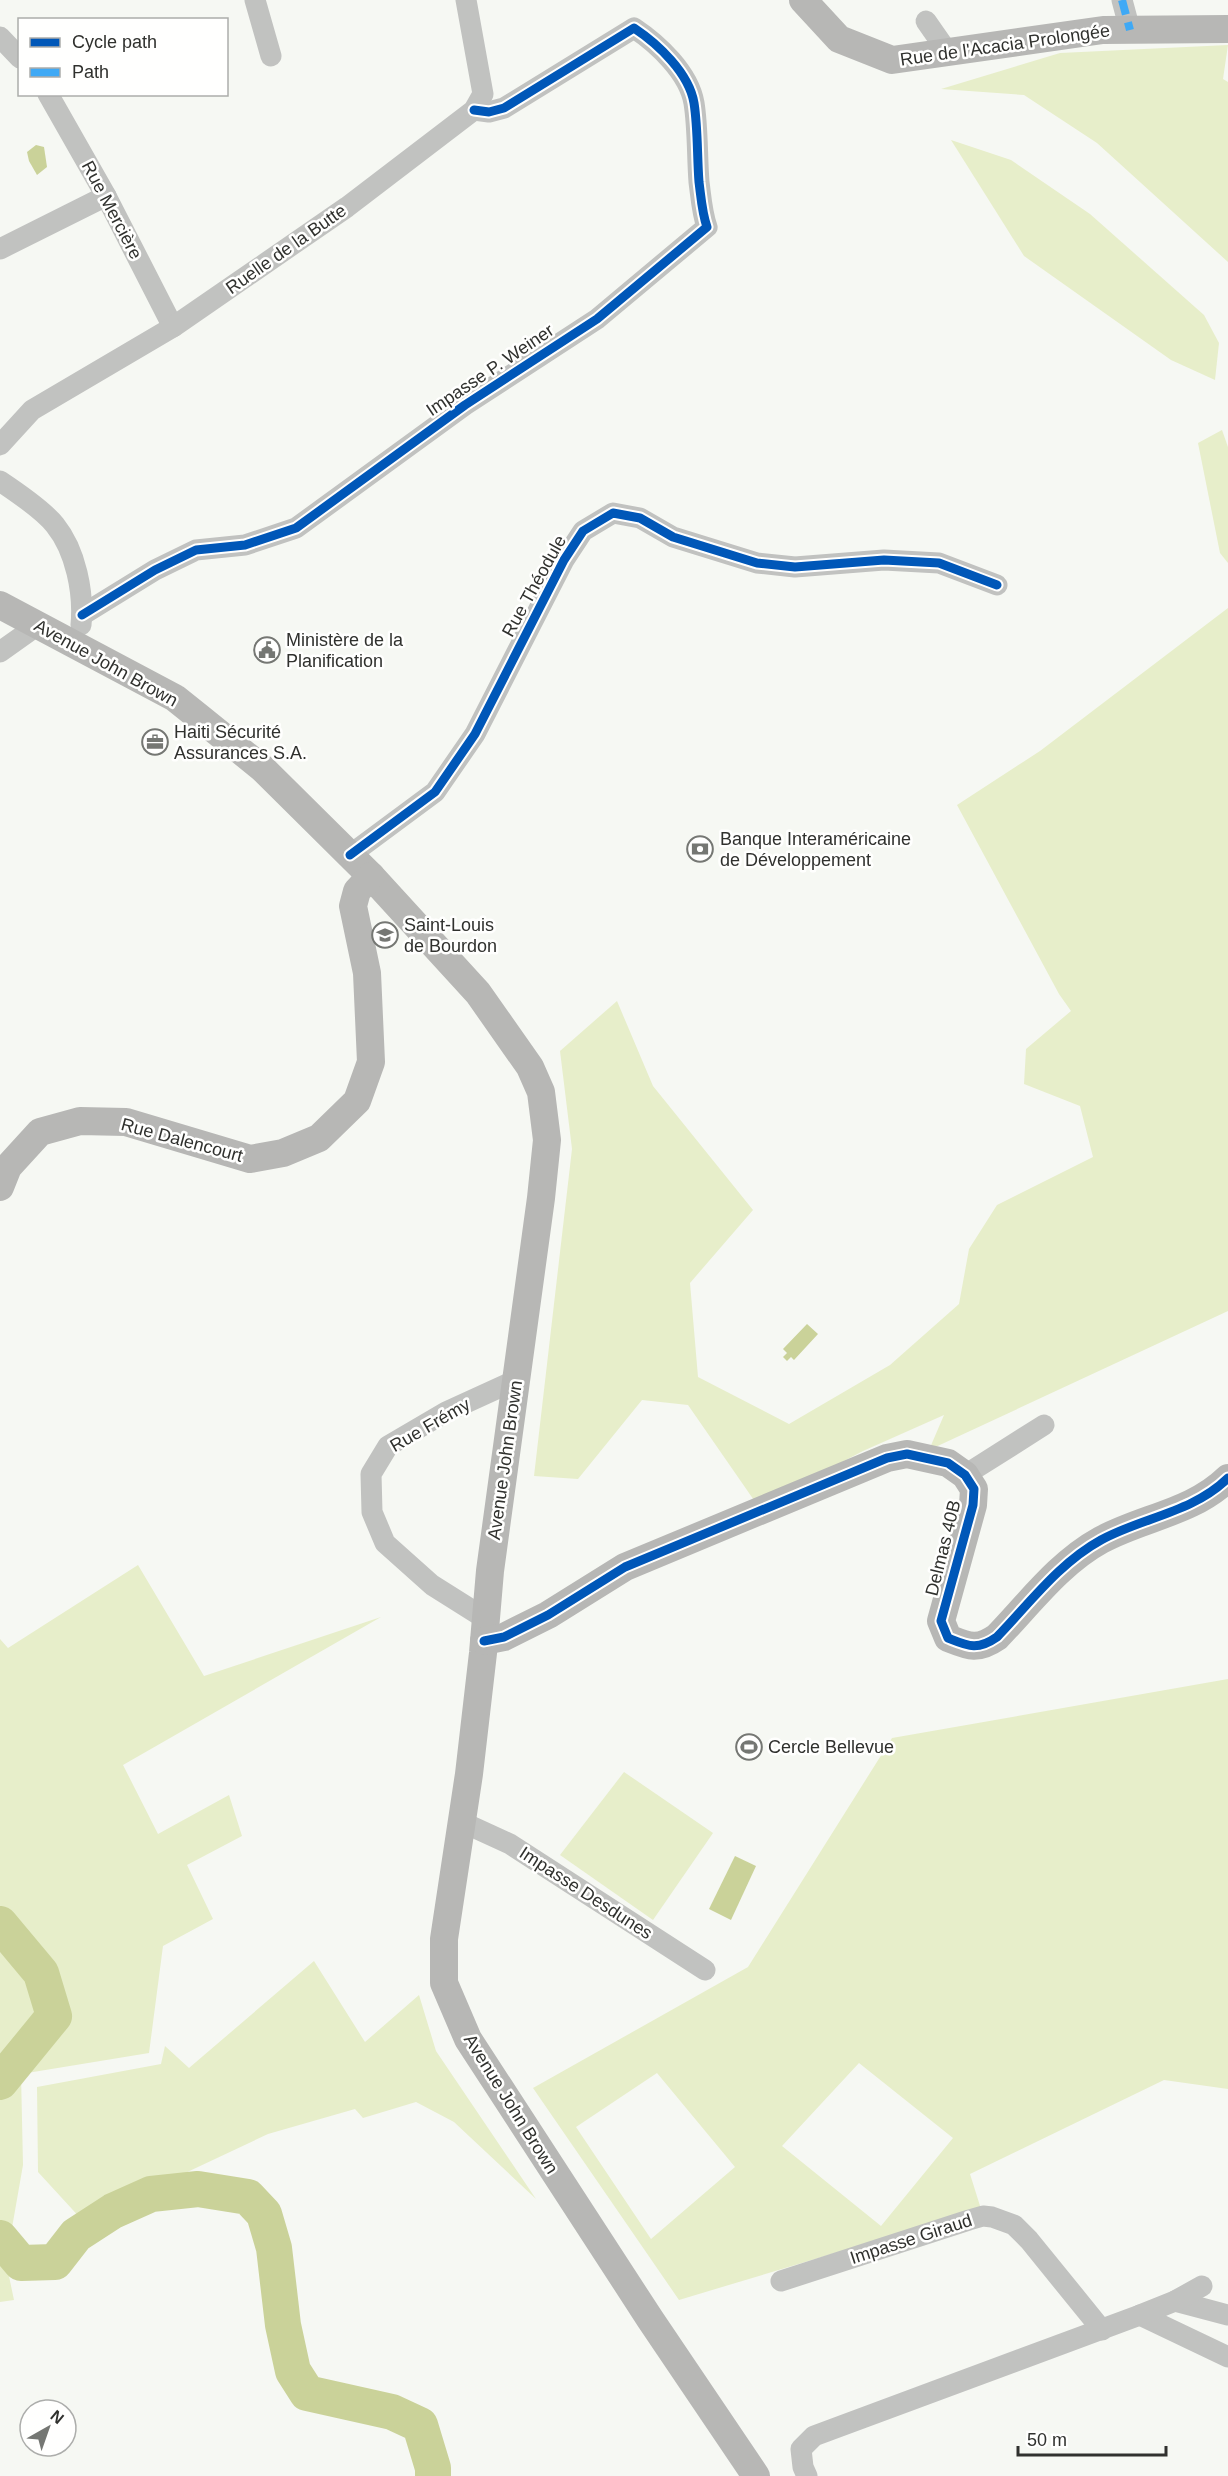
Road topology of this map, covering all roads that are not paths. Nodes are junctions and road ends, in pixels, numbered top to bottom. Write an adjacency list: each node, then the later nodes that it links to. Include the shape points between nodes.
1 (255, 0): 11 (street)
2 (466, 0): 13 (street, via 483,94)
3 (804, 0): 9 (main road, Rue de l'Acacia Prolongée, via 839,39 892,60)
4 (1122, 0): 7 (street)
5 (926, 21): 9 (street)
6 (1228, 29): 7 (main road, Rue de l'Acacia Prolongée)
7 (1130, 30): 9 (main road, Rue de l'Acacia Prolongée, via 1103,30)
8 (0, 37): 10 (street)
9 (950, 54)
10 (18, 56)
11 (271, 56)
12 (49, 96): 14 (street, Rue Mercière)
13 (474, 110): 16 (street, Ruelle de la Butte, via 347,207); 21 (street, Impasse P. Weiner, via 504,108 634,28 651,40 674,66 694,101 700,193 707,227 597,319 465,405 296,528 245,545 196,549)
14 (106, 196): 15 (street); 16 (street, Rue Mercière)
15 (0, 249)
16 (173, 327): 17 (street, Ruelle de la Butte, via 32,411)
17 (0, 445)
18 (0, 481): 21 (street, via 54,524 81,586)
19 (997, 585): 25 (street, Rue Théodule, via 939,563 884,560 795,567 757,563 673,537 640,518 613,513 584,531 564,560 475,734 435,792)
20 (0, 605): 22 (main road, Avenue John Brown)
21 (82, 615): 23 (street)
22 (38, 625): 23 (main road, Avenue John Brown); 24 (street)
23 (77, 646): 25 (main road, Avenue John Brown, via 175,698 262,768)
24 (0, 652)
25 (350, 855): 26 (main road, Avenue John Brown)
26 (371, 876): 27 (main road, Rue Dalencourt, via 357,891 353,906 367,973 371,1062 357,1101 319,1138 283,1153 250,1159 126,1122 80,1121 40,1132 8,1167); 28 (main road, Avenue John Brown, via 478,993 524,1058 541,1092 547,1140)
27 (0, 1187)
28 (516, 1380): 32 (main road, Avenue John Brown); 32 (street, Rue Frémy, via 446,1412 388,1446 371,1474 372,1512 385,1543)
29 (1044, 1425): 30 (street)
30 (965, 1475): 31 (main road, Delmas 40B, via 974,1489 973,1505 941,1621 948,1638 969,1646 985,1645 997,1637 1063,1567 1085,1550 1102,1539 1193,1504); 32 (main road, via 948,1462 934,1458 907,1454 887,1458 625,1567 504,1637)
31 (1228, 1478)
32 (485, 1630): 33 (main road, Avenue John Brown)
33 (462, 1822): 34 (street, Impasse Desdunes, via 510,1844); 42 (main road, Avenue John Brown, via 444,1939 444,1983 468,2039)
34 (705, 1970)
35 (781, 2281): 40 (street, Impasse Giraud, via 969,2220 992,2217 1014,2225 1029,2240)
36 (1202, 2286): 37 (street)
37 (1175, 2301): 38 (street); 39 (street)
38 (1140, 2315): 40 (street); 41 (street)
39 (1228, 2315)
40 (1102, 2330): 43 (street, via 814,2436 801,2449)
41 (1228, 2357)
42 (756, 2476)
43 (807, 2476)

